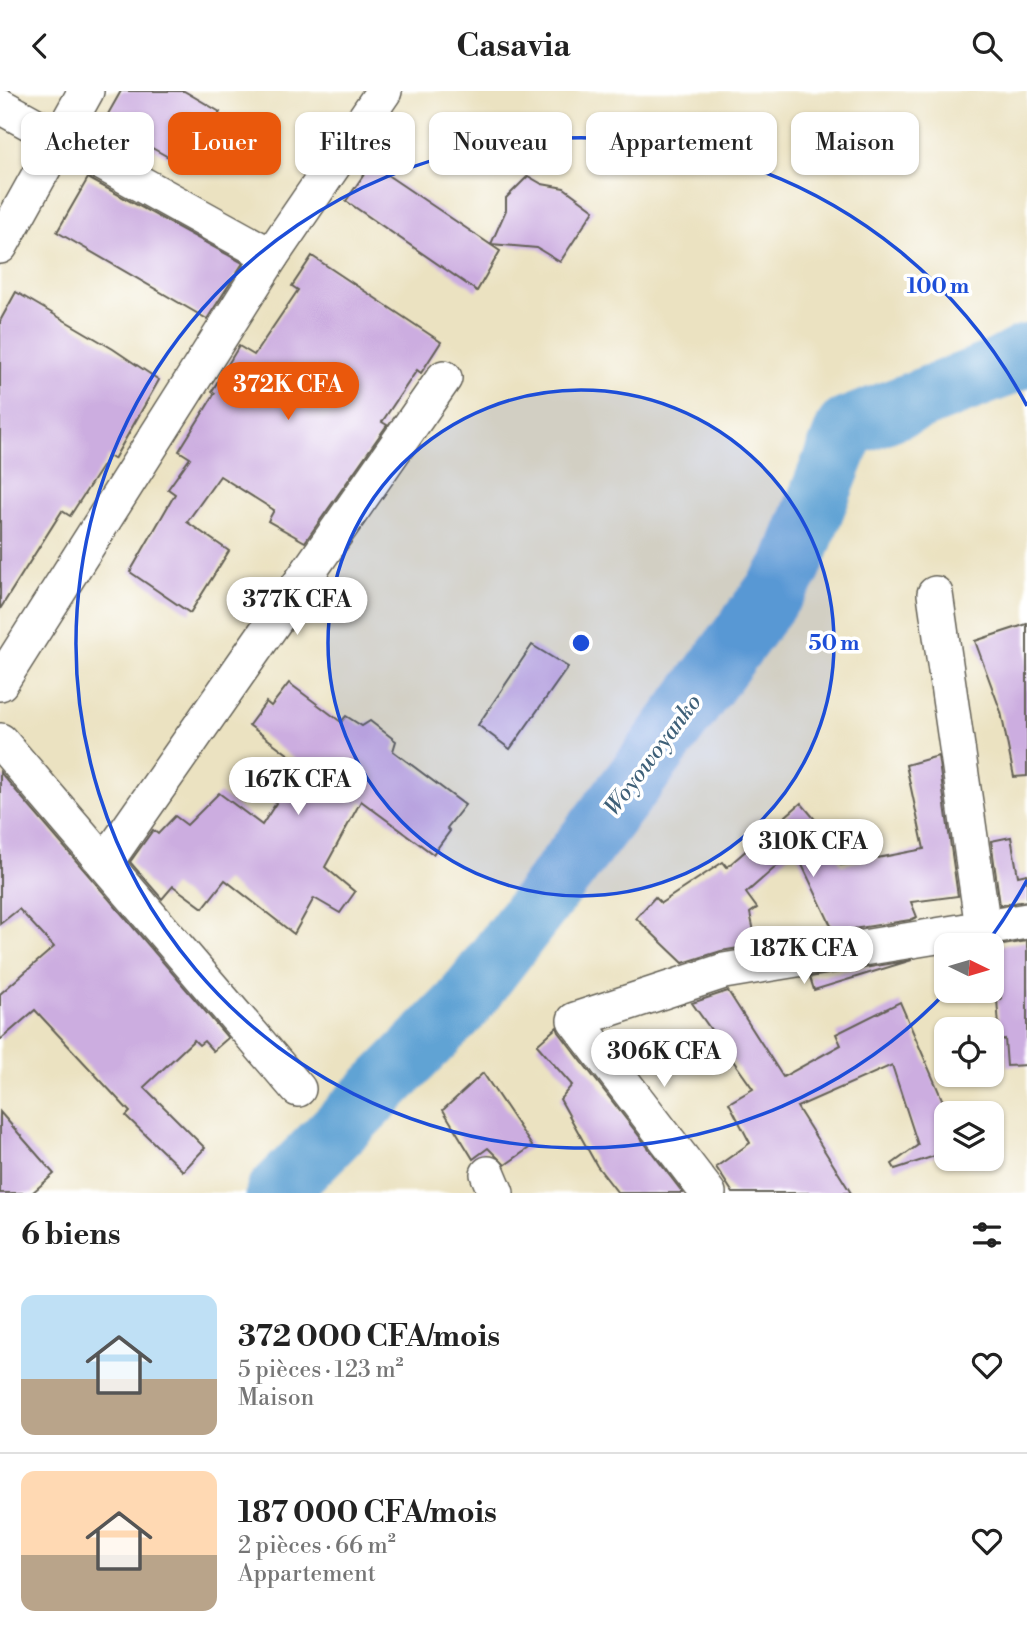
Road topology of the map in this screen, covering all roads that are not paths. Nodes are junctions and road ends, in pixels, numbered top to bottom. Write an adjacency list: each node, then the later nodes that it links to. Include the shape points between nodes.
1 (86, 91): 4 (street)
2 (384, 91): 9 (street)
3 (0, 106): 5 (street)
4 (75, 112)
5 (21, 118)
6 (40, 175): 8 (street)
7 (125, 175): 9 (street)
8 (0, 246)
9 (271, 256): 12 (street)
10 (444, 378): 14 (street)
11 (935, 594): 16 (street)
12 (0, 684)
13 (0, 741): 14 (street)
14 (105, 863): 17 (street)
15 (1027, 921): 16 (street)
16 (983, 928): 18 (street, via 724,971 575,1020)
17 (298, 1089)
18 (708, 1193)

